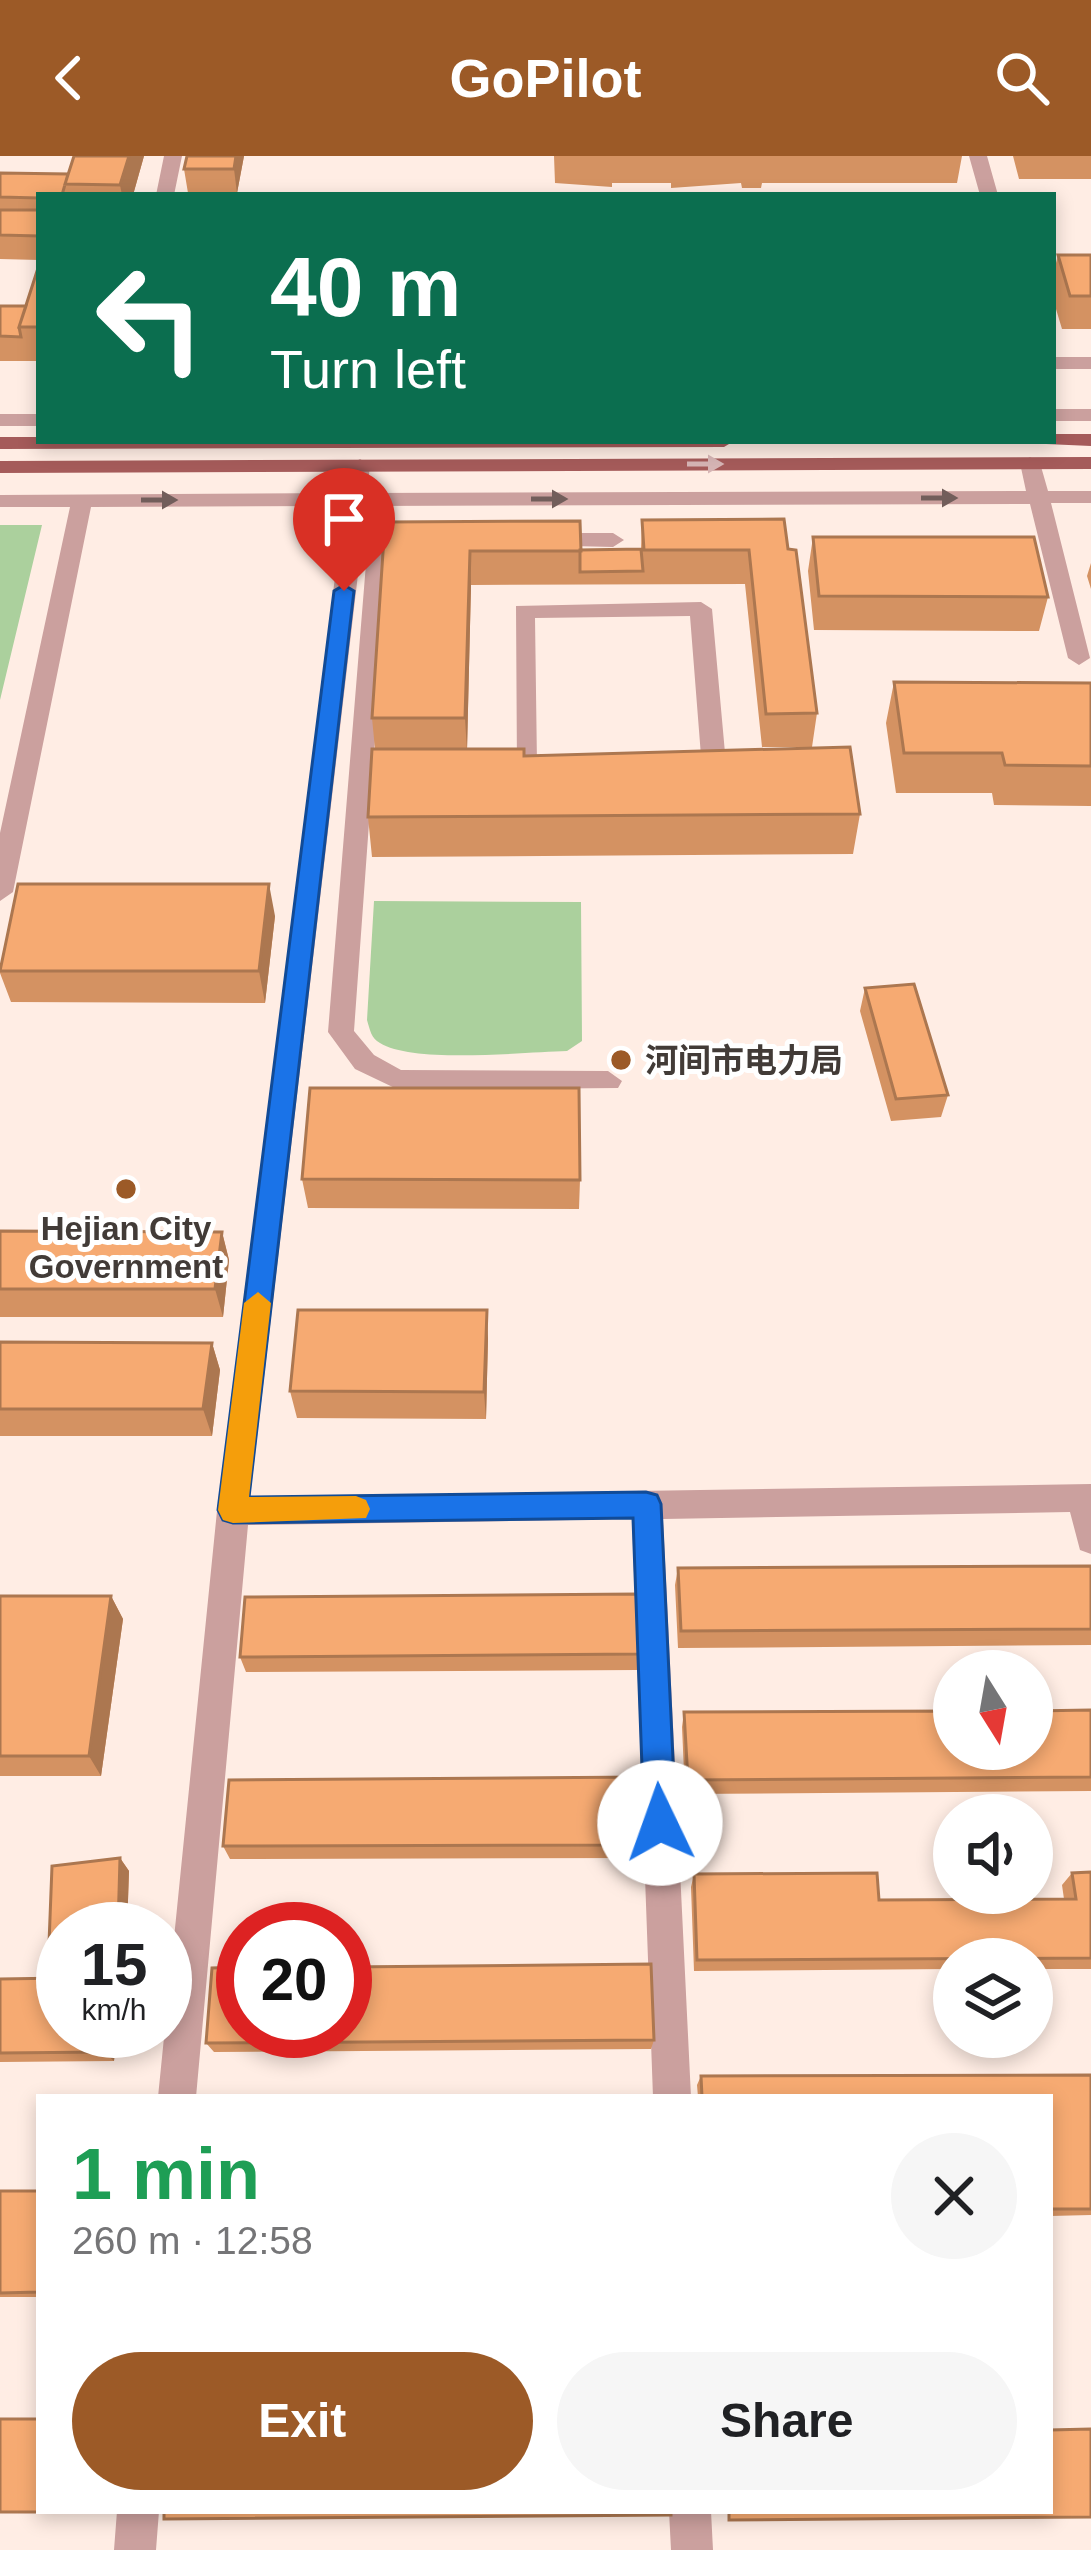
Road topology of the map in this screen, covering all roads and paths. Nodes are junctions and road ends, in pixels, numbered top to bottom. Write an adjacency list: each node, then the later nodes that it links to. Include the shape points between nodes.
1 (173, 156): 3 (street)
2 (978, 156): 4 (street)
3 (166, 192)
4 (988, 192)
5 (1056, 363): 6 (street)
6 (1091, 363)
7 (1056, 415): 8 (street)
8 (1091, 415)
9 (0, 420): 10 (street)
10 (36, 420)
11 (1056, 440): 12 (main road)
12 (1091, 440)
13 (0, 443): 14 (main road)
14 (36, 443)
15 (1030, 463): 16 (main road); 18 (main road, one-way to 15); 20 (street)
16 (1091, 463)
17 (360, 465): 18 (main road); 19 (main road); 23 (street)
18 (610, 465): 22 (street)
19 (0, 466)
20 (1038, 497): 21 (street); 22 (street, one-way to 20); 29 (street)
21 (1091, 497)
22 (612, 499): 23 (street, one-way to 22); 28 (street)
23 (355, 500): 25 (street, one-way to 23); 36 (street)
24 (0, 501): 25 (street)
25 (82, 501): 32 (street)
26 (449, 539): 33 (street, via 379,539 374,767 341,1032 355,1056 399,1080)
27 (519, 540): 28 (street)
28 (614, 575): 30 (street, via 701,609 714,764); 31 (street, via 524,610)
29 (1078, 658)
30 (667, 764)
31 (526, 765)
32 (0, 892)
33 (608, 1081)
34 (1087, 1498): 35 (street); 37 (street)
35 (646, 1504): 36 (street); 39 (street)
36 (233, 1510): 38 (street)
37 (1091, 1540)
38 (177, 2094)
39 (672, 2094)
40 (139, 2514): 42 (street)
41 (690, 2514): 43 (street)
42 (135, 2550)
43 (692, 2550)

